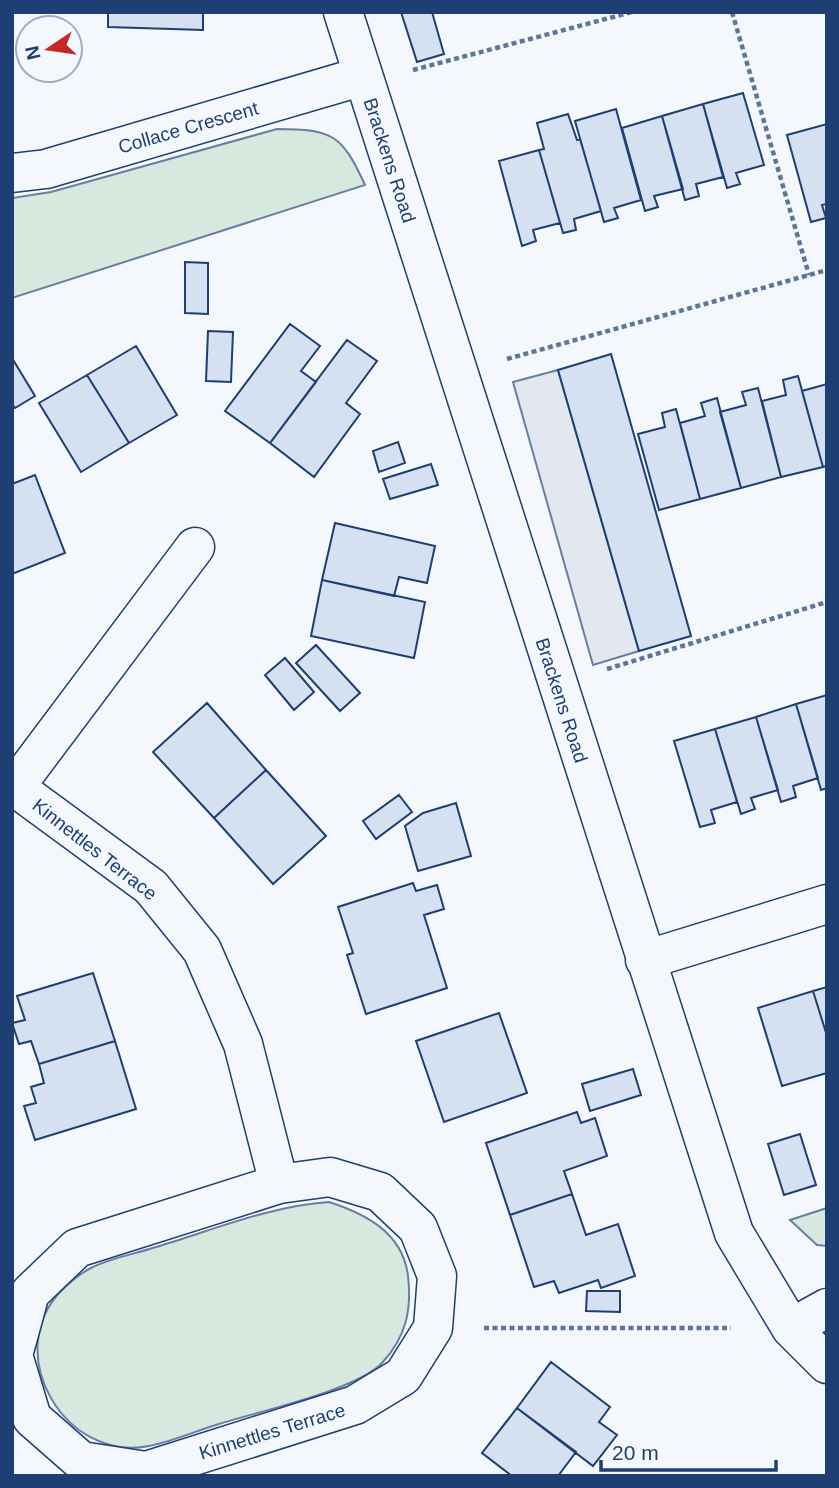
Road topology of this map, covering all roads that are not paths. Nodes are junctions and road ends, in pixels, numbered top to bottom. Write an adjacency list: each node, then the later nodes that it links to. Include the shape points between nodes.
1 (343, 12): 2 (street, Brackens Road)
2 (363, 76): 3 (street, Collace Crescent, via 46,169); 7 (street, Brackens Road)
3 (12, 173)
4 (195, 547): 5 (street, Kinnettles Terrace)
5 (13, 786): 8 (street, Kinnettles Terrace, via 151,887 202,950 243,1044)
6 (827, 904): 7 (street)
7 (645, 960): 10 (street, Brackens Road, via 734,1233)
8 (279, 1184): 8 (street, Kinnettles Terrace, via 77,1248 30,1293 13,1355 32,1418 81,1461 146,1471 355,1405 403,1376 433,1328 437,1276 418,1228 380,1192 330,1177)
9 (827, 1308): 10 (street)
10 (791, 1328): 11 (street, Brackens Road)
11 (827, 1364)

